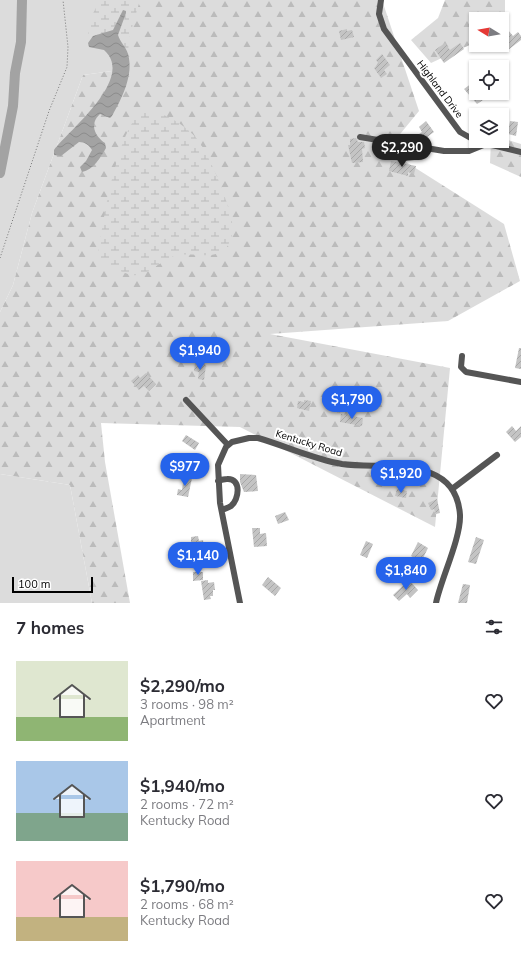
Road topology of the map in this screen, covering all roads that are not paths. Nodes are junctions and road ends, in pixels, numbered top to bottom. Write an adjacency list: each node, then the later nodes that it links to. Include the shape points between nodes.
1 (381, 0): 3 (street, Highland Drive, via 381,20 390,39 460,132)
2 (360, 137): 4 (street)
3 (469, 138)
4 (395, 144): 5 (street); 5 (street, via 396,150 403,158 414,157)
5 (418, 147): 6 (street, via 470,151)
6 (477, 148)
7 (504, 148): 8 (street, Highland Drive)
8 (521, 152)
9 (462, 356): 10 (street, via 461,367 466,372)
10 (521, 382)
11 (186, 400): 12 (street)
12 (228, 445): 14 (street, via 218,465); 15 (street, Kentucky Road, via 240,439 258,438 341,464 422,470 441,477)
13 (497, 455): 15 (street)
14 (218, 481): 16 (street); 16 (street, via 227,478 237,486 234,502)
15 (452, 489): 18 (street, Kentucky Road, via 460,517)
16 (222, 510): 17 (street)
17 (240, 603)
18 (436, 603)

